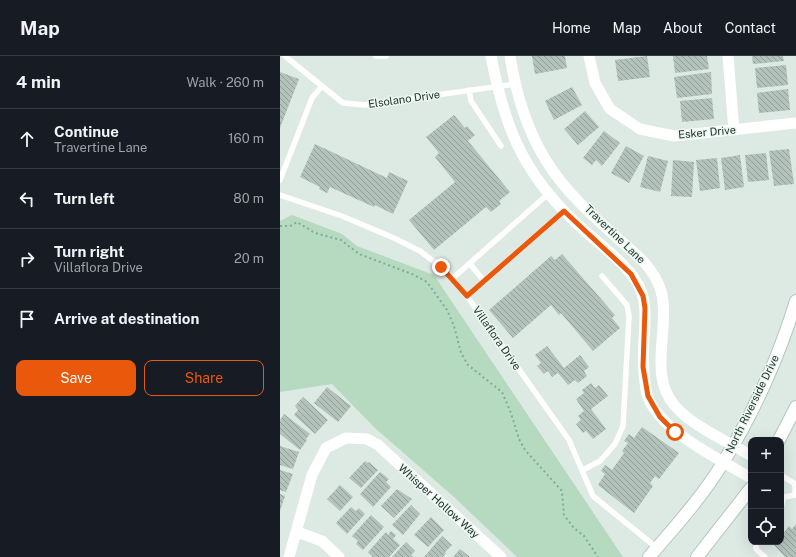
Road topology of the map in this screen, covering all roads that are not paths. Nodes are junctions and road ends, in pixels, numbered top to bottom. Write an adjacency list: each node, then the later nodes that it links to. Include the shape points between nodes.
1 (285, 56): 9 (lane, Elsolano Drive)
2 (376, 56): 3 (lane)
3 (386, 56)
4 (491, 56): 10 (street, Travertine Lane)
5 (510, 56): 8 (street, Travertine Lane)
6 (590, 56): 13 (street, Esker Drive, via 595,83 610,109 640,129 674,136)
7 (728, 56): 13 (street)
8 (515, 84): 10 (lane, Elsolano Drive); 27 (street, Travertine Lane, via 520,106 547,162 566,188 653,273 661,290 664,308 661,366 665,390 674,406 686,417)
9 (322, 86): 11 (lane, Elsolano Drive, via 343,103 365,105); 15 (lane, via 312,98)
10 (497, 86): 11 (lane, Elsolano Drive); 16 (street, Travertine Lane, via 503,111 515,141 531,172)
11 (469, 90): 14 (lane, via 471,101)
12 (796, 123): 13 (street, Esker Drive)
13 (734, 130)
14 (501, 146)
15 (280, 180)
16 (548, 194): 18 (street, Travertine Lane); 19 (lane)
17 (280, 195): 21 (lane, Villaflora Drive, via 342,216 394,238 420,251)
18 (564, 211): 22 (lane); 29 (street, Travertine Lane, via 631,274 643,296 643,367 648,396 660,417 675,432)
19 (470, 264): 21 (lane); 22 (lane)
20 (602, 276): 30 (lane, via 627,305 629,316 623,426 615,444 600,461)
21 (453, 278): 23 (lane, Villaflora Drive)
22 (484, 281): 23 (lane)
23 (467, 296): 30 (lane, Villaflora Drive, via 569,440)
24 (796, 301): 27 (main road, North Riverside Drive, via 765,381)
25 (796, 407): 26 (main road)
26 (781, 437)
27 (733, 445): 28 (street, Travertine Lane); 29 (main road, North Riverside Drive)
28 (748, 454)
29 (724, 462): 31 (street, Travertine Lane); 38 (main road, North Riverside Drive, via 696,501)
30 (583, 470): 38 (lane, Villaflora Drive, via 593,496 640,534)
31 (748, 476)
32 (784, 478): 34 (lane, via 794,484)
33 (748, 492): 42 (main road)
34 (796, 495): 35 (lane)
35 (784, 496)
36 (297, 532): 39 (street); 40 (street, via 322,541); 41 (street, Whisper Hollow Way, via 312,475 326,448 346,438 367,439 378,445)
37 (756, 545): 43 (lane, via 756,549)
38 (653, 552)
39 (289, 557)
40 (339, 557)
41 (501, 557)
42 (696, 557)
43 (765, 557)

